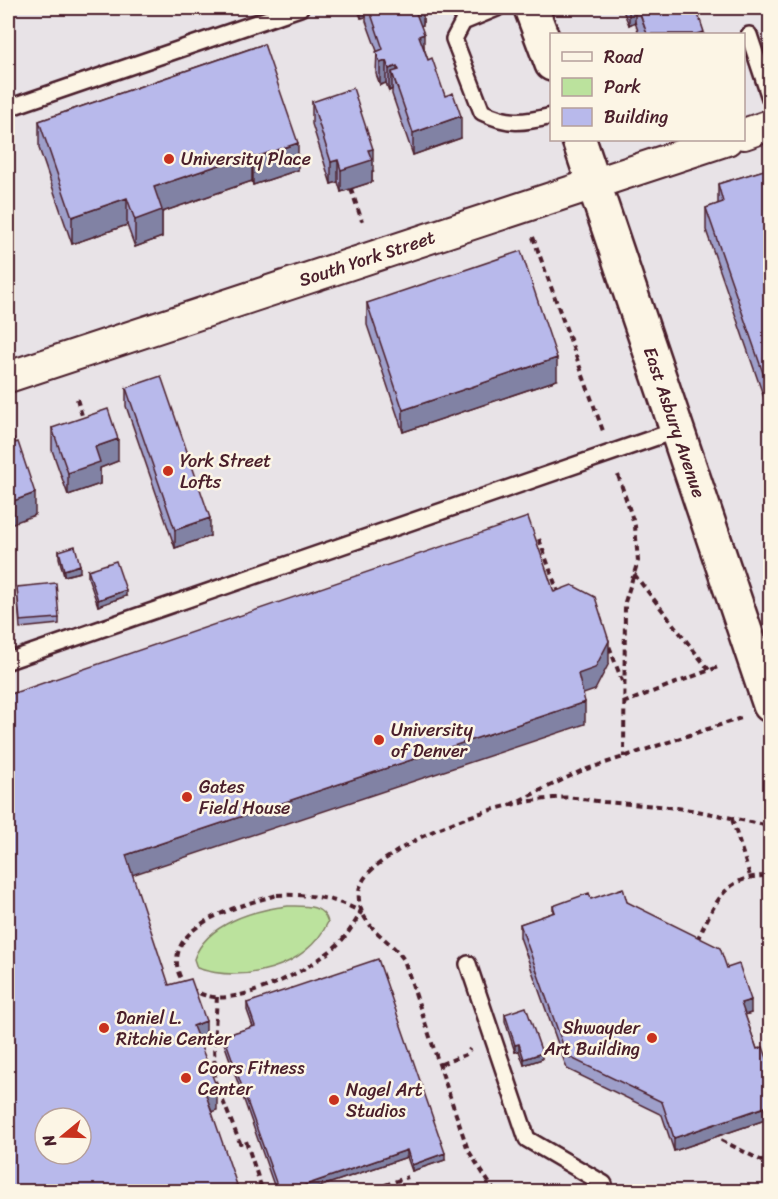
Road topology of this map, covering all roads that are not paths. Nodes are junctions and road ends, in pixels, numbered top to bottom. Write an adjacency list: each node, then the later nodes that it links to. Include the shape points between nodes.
1 (300, 8): 7 (lane)
2 (497, 8): 8 (lane, via 463,22 454,39 482,112 500,122)
3 (531, 8): 5 (street)
4 (749, 35): 6 (lane)
5 (550, 59)
6 (771, 98)
7 (8, 108)
8 (550, 117)
9 (771, 125): 10 (street)
10 (745, 134)
11 (579, 141): 13 (street, East Asbury Avenue)
12 (724, 141): 13 (street, South York Street)
13 (595, 184): 14 (street, South York Street); 15 (street, East Asbury Avenue)
14 (8, 377)
15 (677, 430): 16 (street, East Asbury Avenue); 17 (lane)
16 (762, 653): 18 (street, East Asbury Avenue)
17 (8, 661)
18 (757, 711)
19 (468, 964): 20 (lane, via 527,1139 604,1184)
20 (601, 1191)

